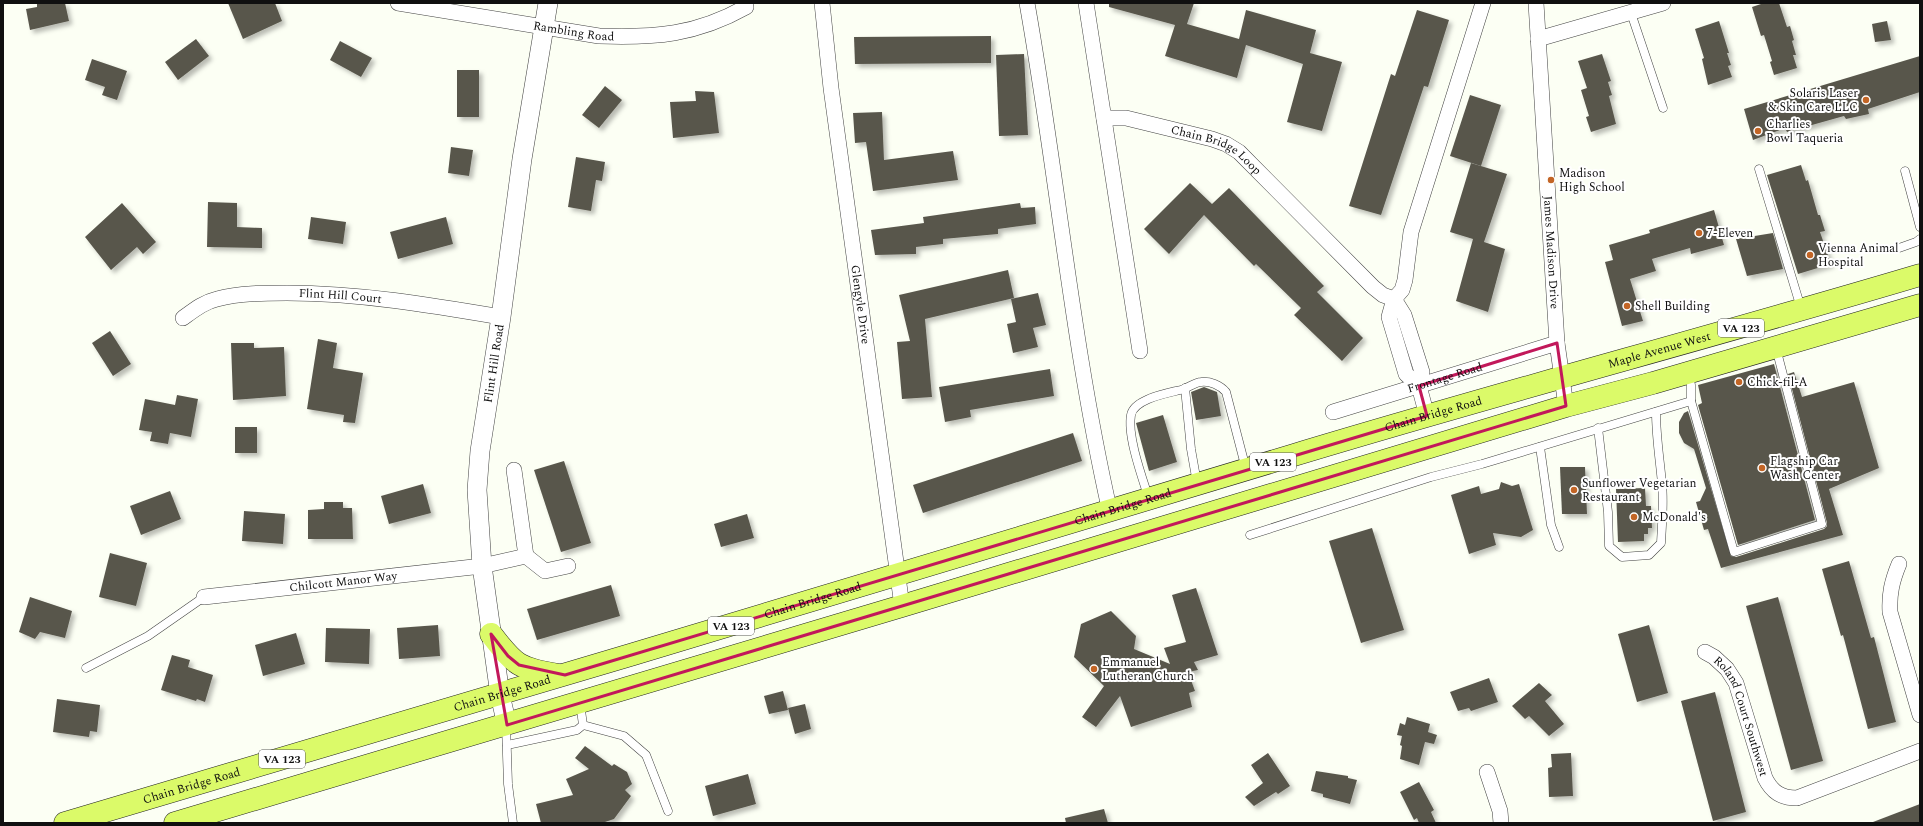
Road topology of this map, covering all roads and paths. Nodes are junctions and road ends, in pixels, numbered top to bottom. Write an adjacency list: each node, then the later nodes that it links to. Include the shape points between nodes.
1 (398, 3): 11 (street, Rambling Road)
2 (548, 3): 11 (street, Flint Hill Road)
3 (822, 3): 51 (street, Glengyle Drive, via 832,96)
4 (1027, 3): 44 (street, via 1080,353 1102,482)
5 (1086, 3): 14 (street)
6 (1483, 3): 21 (street, via 1413,224 1402,290)
7 (1536, 3): 12 (street, James Madison Drive)
8 (1663, 3): 10 (street)
9 (746, 7): 11 (street, Rambling Road, via 723,20 697,29 665,35 599,36)
10 (1631, 13): 12 (street); 13 (lane)
11 (544, 27): 24 (street, Flint Hill Road, via 522,159)
12 (1538, 39): 26 (street, James Madison Drive)
13 (1663, 108)
14 (1104, 118): 21 (street, Chain Bridge Loop, via 1126,118 1226,144 1239,152 1373,287 1382,295); 28 (street)
15 (1759, 169): 23 (lane)
16 (1905, 171): 17 (lane)
17 (1920, 227)
18 (1920, 239): 19 (lane)
19 (1899, 248)
20 (1920, 275): 23 (main road, Maple Avenue West / VA 123)
21 (1394, 299): 31 (street, via 1389,317 1406,374)
22 (1920, 305): 27 (main road, VA 123)
23 (1801, 310): 30 (main road, Maple Avenue West / VA 123)
24 (501, 317): 25 (street, Flint Hill Court, via 366,297 268,293 216,299 198,306); 49 (street, Flint Hill Road, via 480,451 478,490)
25 (183, 318)
26 (1557, 344): 30 (street, James Madison Drive); 31 (street, Frontage Road)
27 (1775, 347): 29 (main road, VA 123); 33 (lane, via 1822,524 1734,552)
28 (1140, 351)
29 (1688, 372): 33 (lane); 34 (main road, VA 123)
30 (1560, 377): 34 (street, James Madison Drive); 37 (main road, Chain Bridge Road / VA 123)
31 (1419, 386): 35 (street, Frontage Road); 37 (street)
32 (1185, 388): 41 (lane, via 1200,382 1217,384 1226,392); 42 (lane, via 1191,449); 43 (lane, via 1152,397 1134,409 1131,415 1132,440)
33 (1691, 401): 36 (lane)
34 (1566, 406): 53 (main road, VA 123)
35 (1333, 412)
36 (1656, 412): 38 (lane); 38 (lane, via 1656,440 1662,484 1661,543 1649,555 1622,556 1609,546 1608,512)
37 (1427, 416): 41 (main road, Chain Bridge Road / VA 123)
38 (1598, 428): 39 (lane)
39 (1540, 446): 45 (lane, via 1431,477); 46 (lane, via 1551,525)
40 (514, 470): 47 (street)
41 (1246, 470): 42 (main road, Chain Bridge Road / VA 123)
42 (1198, 485): 43 (main road, Chain Bridge Road / VA 123)
43 (1149, 500): 44 (main road, Chain Bridge Road / VA 123)
44 (1110, 512): 51 (main road, Chain Bridge Road / VA 123)
45 (1250, 535)
46 (1558, 546)
47 (526, 556): 49 (street, Chilcott Manor Way); 50 (street, via 545,571)
48 (1899, 564): 60 (street, via 1891,585 1890,612)
49 (482, 566): 52 (street, Chilcott Manor Way); 54 (street, Flint Hill Road)
50 (568, 566)
51 (897, 576): 53 (street, Glengyle Drive); 57 (main road, Chain Bridge Road / VA 123)
52 (204, 597): 56 (lane, via 148,636)
53 (902, 606): 59 (main road, VA 123)
54 (491, 634): 57 (main road, via 508,656 519,665 529,670); 58 (street, Flint Hill Road)
55 (1705, 652): 63 (street, Roland Court Southwest, via 1727,669 1736,683 1764,778 1777,794 1797,798)
56 (86, 668)
57 (565, 675): 58 (main road, Chain Bridge Road / VA 123)
58 (500, 695): 62 (street, Flint Hill Road); 66 (main road, Chain Bridge Road / VA 123)
59 (580, 702): 61 (lane); 62 (main road, VA 123)
60 (1920, 715)
61 (583, 725): 62 (lane, via 577,730); 65 (lane, via 624,736 646,755)
62 (507, 735): 67 (main road, VA 123); 68 (lane, via 508,784)
63 (1920, 751)
64 (1487, 772): 69 (street, via 1500,811)
65 (668, 811)
66 (65, 823)
67 (175, 823)
68 (513, 823)
69 (1501, 823)

